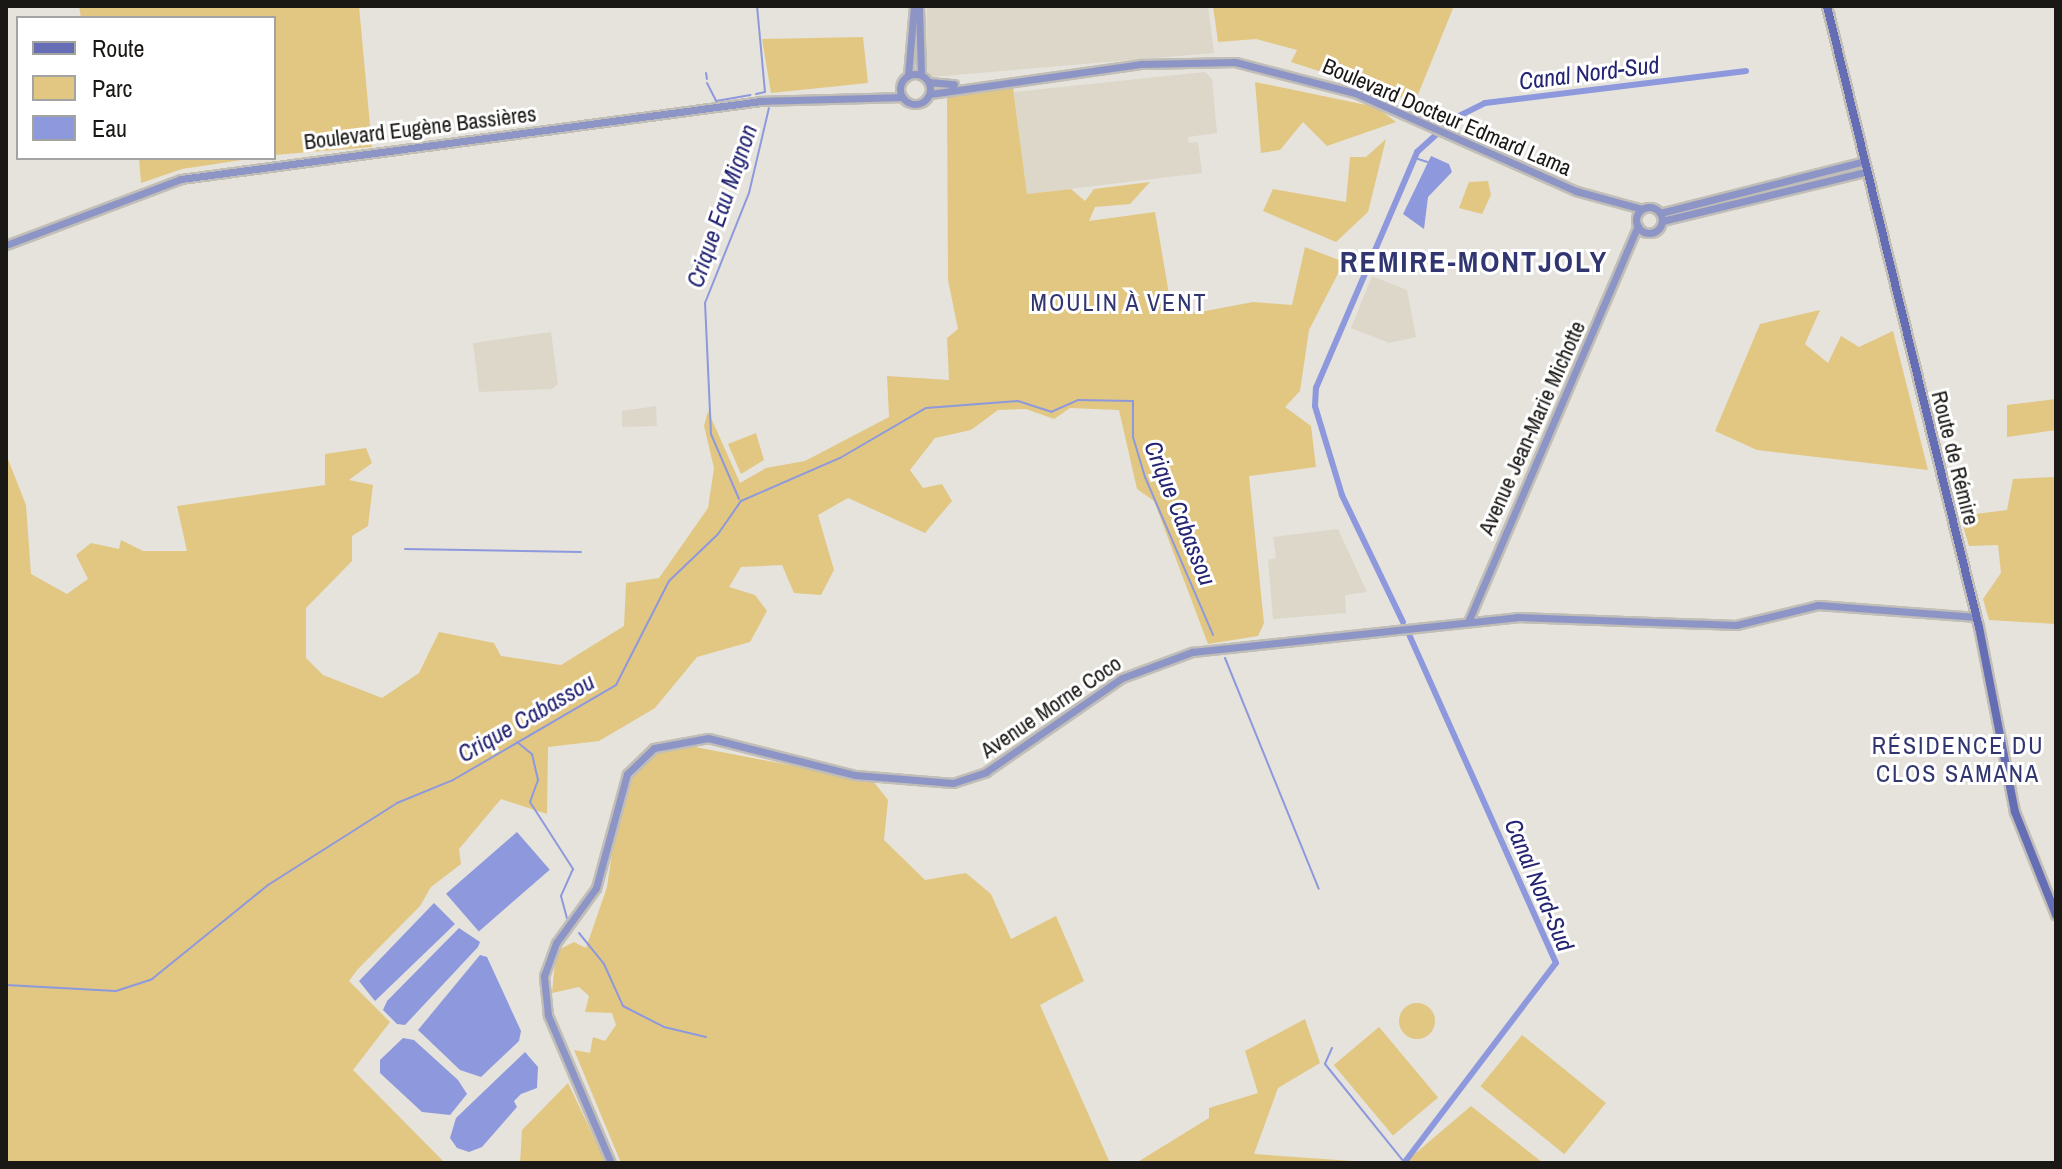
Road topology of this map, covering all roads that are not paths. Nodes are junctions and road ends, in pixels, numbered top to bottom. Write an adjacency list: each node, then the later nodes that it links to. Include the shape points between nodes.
1 (916, 6): 3 (street); 4 (street)
2 (1827, 6): 11 (main road, Route de Rémire)
3 (908, 75): 4 (street); 6 (street)
4 (921, 75): 5 (street)
5 (929, 82): 7 (street, Boulevard Docteur Edmard Lama); 9 (street)
6 (900, 85): 8 (street, Boulevard Eugène Bassières); 10 (street)
7 (968, 85): 9 (street, Boulevard Docteur Edmard Lama); 12 (street, Boulevard Docteur Edmard Lama, via 1187,62 1265,68 1355,93)
8 (850, 94): 10 (street, Boulevard Eugène Bassières); 17 (street, Boulevard Eugène Bassières, via 761,101 181,179)
9 (930, 94): 10 (street, via 918,104)
10 (901, 97)
11 (1863, 167): 14 (street); 19 (main road, Route de Rémire)
12 (1614, 205): 13 (street, Boulevard Docteur Edmard Lama); 15 (street, Boulevard Docteur Edmard Lama)
13 (1642, 209): 14 (street, Boulevard Docteur Edmard Lama); 15 (street, Avenue Jean-Marie Michotte)
14 (1661, 217): 16 (street, Avenue Jean-Marie Michotte)
15 (1637, 223): 16 (street, Boulevard Docteur Edmard Lama); 18 (street, Avenue Jean-Marie Michotte)
16 (1650, 233): 18 (street, Avenue Jean-Marie Michotte)
17 (6, 245)
18 (1631, 250): 20 (street, Avenue Jean-Marie Michotte)
19 (1977, 617): 20 (street, Avenue Morne Coco, via 1818,605 1736,625 1517,617); 21 (main road, Route de Rémire, via 2015,812)
20 (1468, 622): 22 (street, Avenue Morne Coco, via 1177,655 1110,685 986,772 953,783 855,775 708,738 654,748 627,774 596,888 556,943 544,976 548,1015)
21 (2056, 915)
22 (611, 1163)

